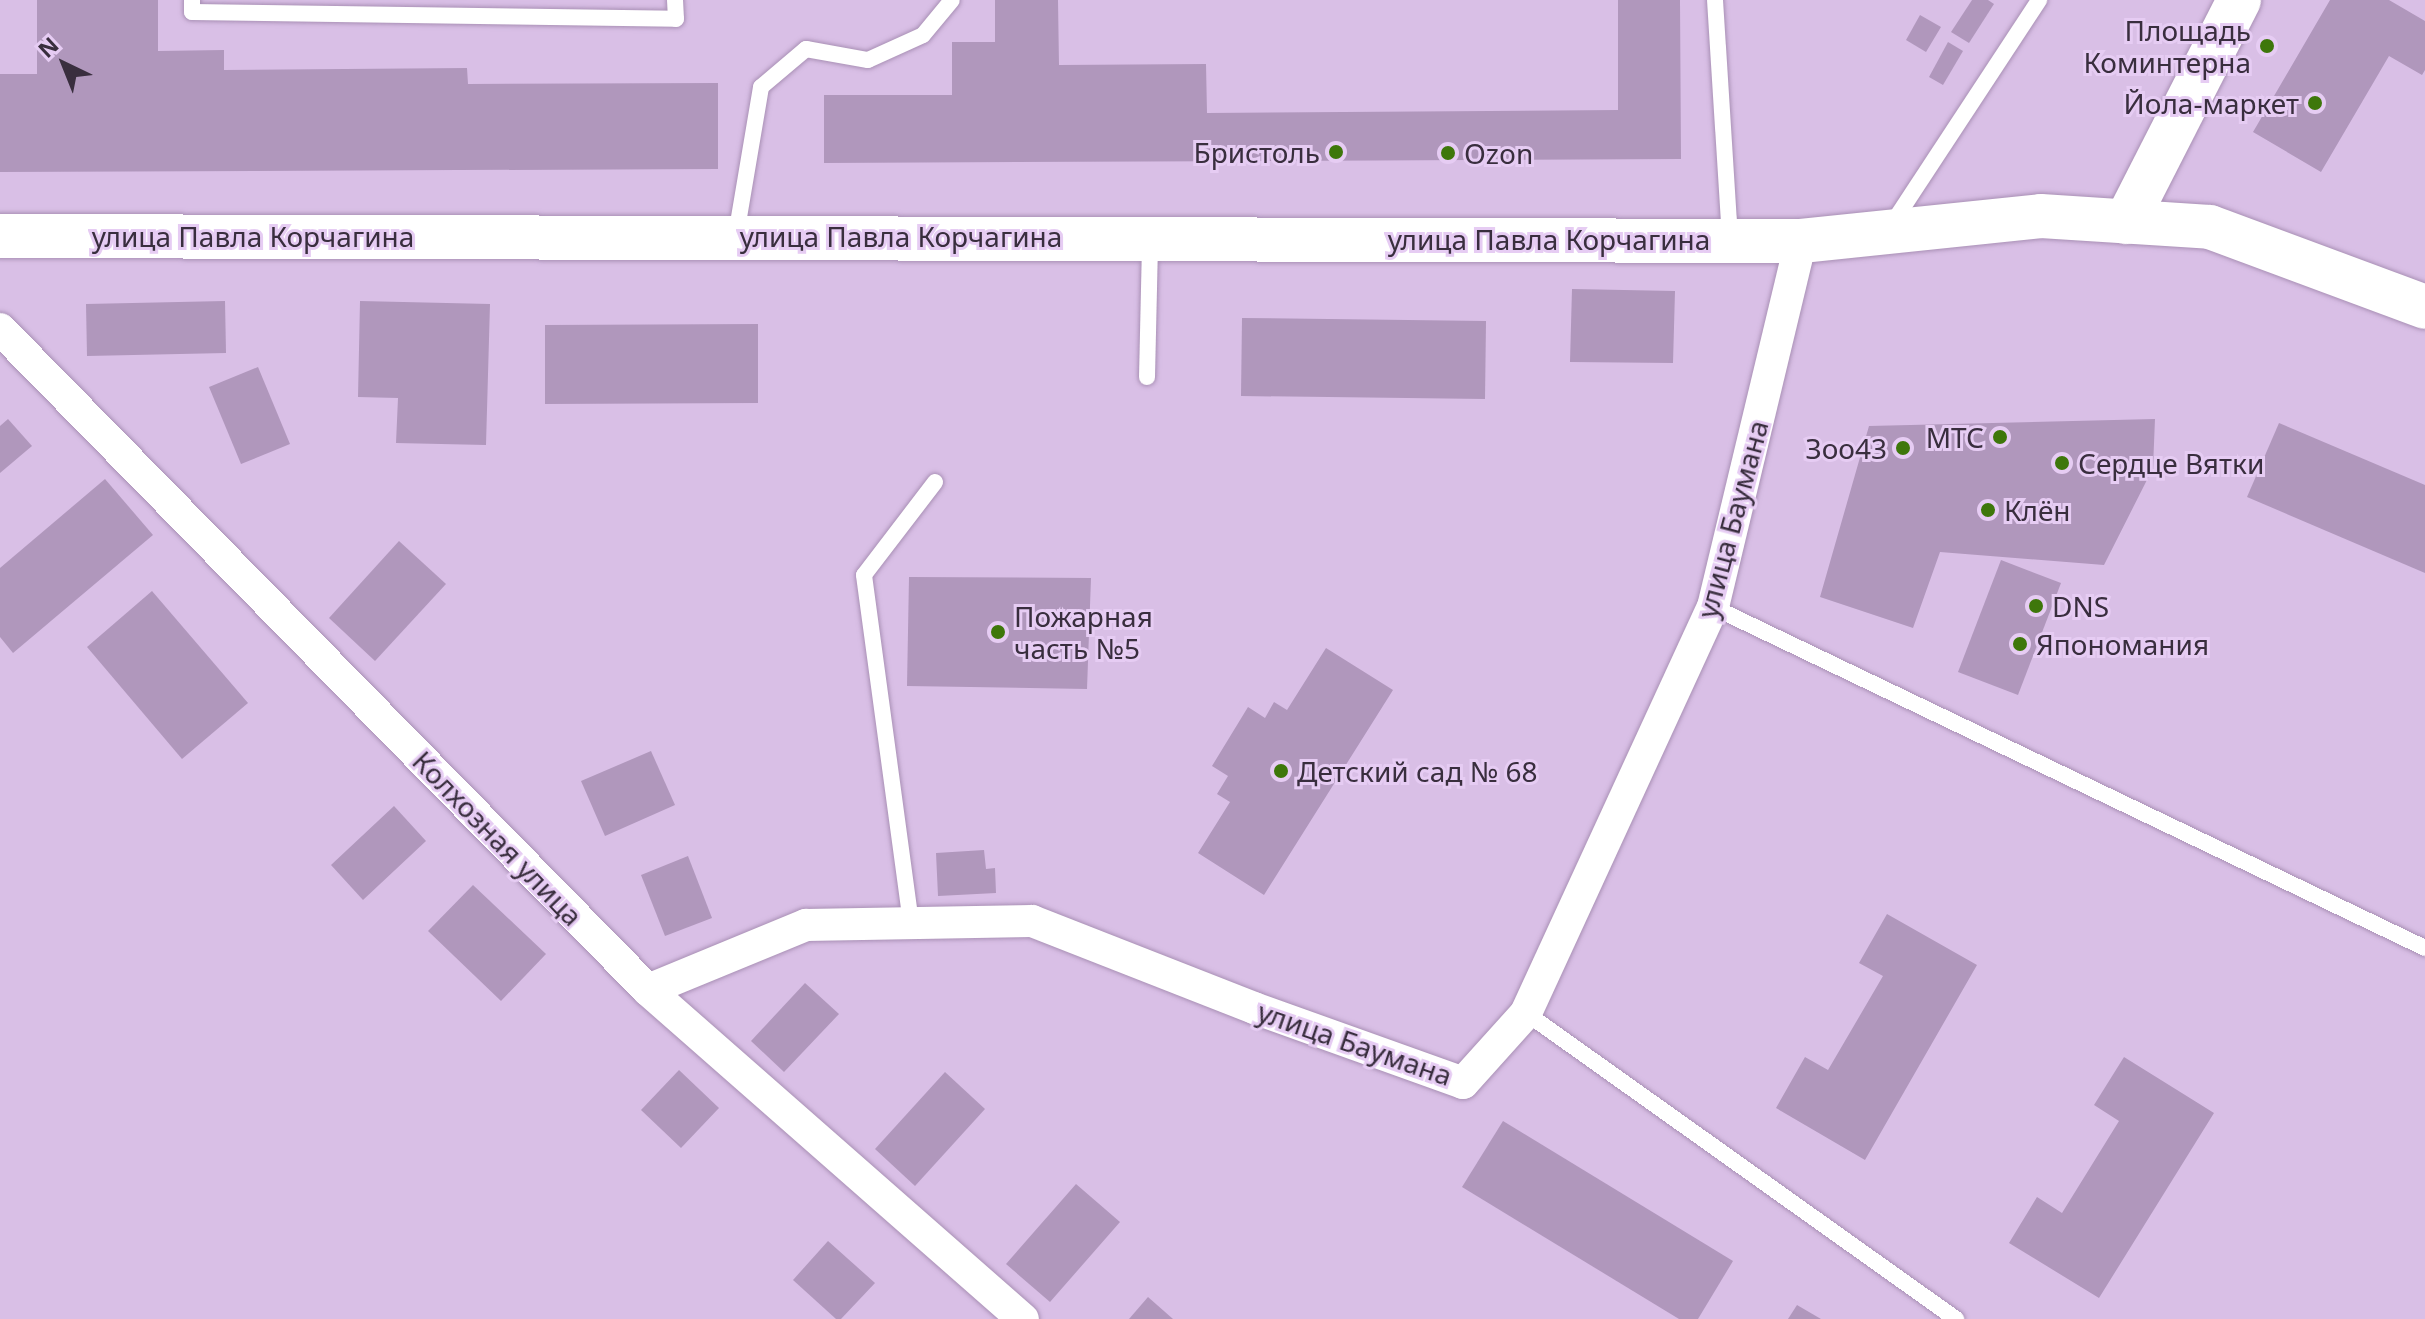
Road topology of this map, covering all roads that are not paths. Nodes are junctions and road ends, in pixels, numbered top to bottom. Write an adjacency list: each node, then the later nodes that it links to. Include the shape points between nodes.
1 (192, 0): 2 (lane, via 192,12 676,19)
2 (675, 0)
3 (952, 0): 10 (lane, via 923,35 896,48 868,60 806,49 761,87)
4 (1715, 0): 12 (lane)
5 (2039, 0): 8 (lane)
6 (2239, 0): 7 (main road)
7 (2126, 222): 8 (main road, улица Павла Корчагина, via 2041,216); 14 (main road, via 2210,227)
8 (1886, 232): 13 (main road, улица Павла Корчагина)
9 (0, 236): 10 (main road, улица Павла Корчагина)
10 (736, 236): 11 (main road, улица Павла Корчагина)
11 (1150, 237): 12 (main road, улица Павла Корчагина); 16 (lane)
12 (1730, 241): 13 (main road, улица Павла Корчагина)
13 (1801, 241): 18 (street, улица Баумана)
14 (2425, 307)
15 (0, 329): 21 (street, Колхозная улица)
16 (1147, 377)
17 (935, 482): 19 (lane, via 864,575)
18 (1713, 607): 20 (lane); 22 (street, улица Баумана)
19 (911, 923): 21 (street, улица Баумана, via 806,925); 22 (street, улица Баумана, via 1032,921 1463,1083)
20 (2425, 948)
21 (648, 990): 23 (street, Колхозная улица)
22 (1526, 1013): 24 (lane)
23 (1023, 1319)
24 (1956, 1319)

